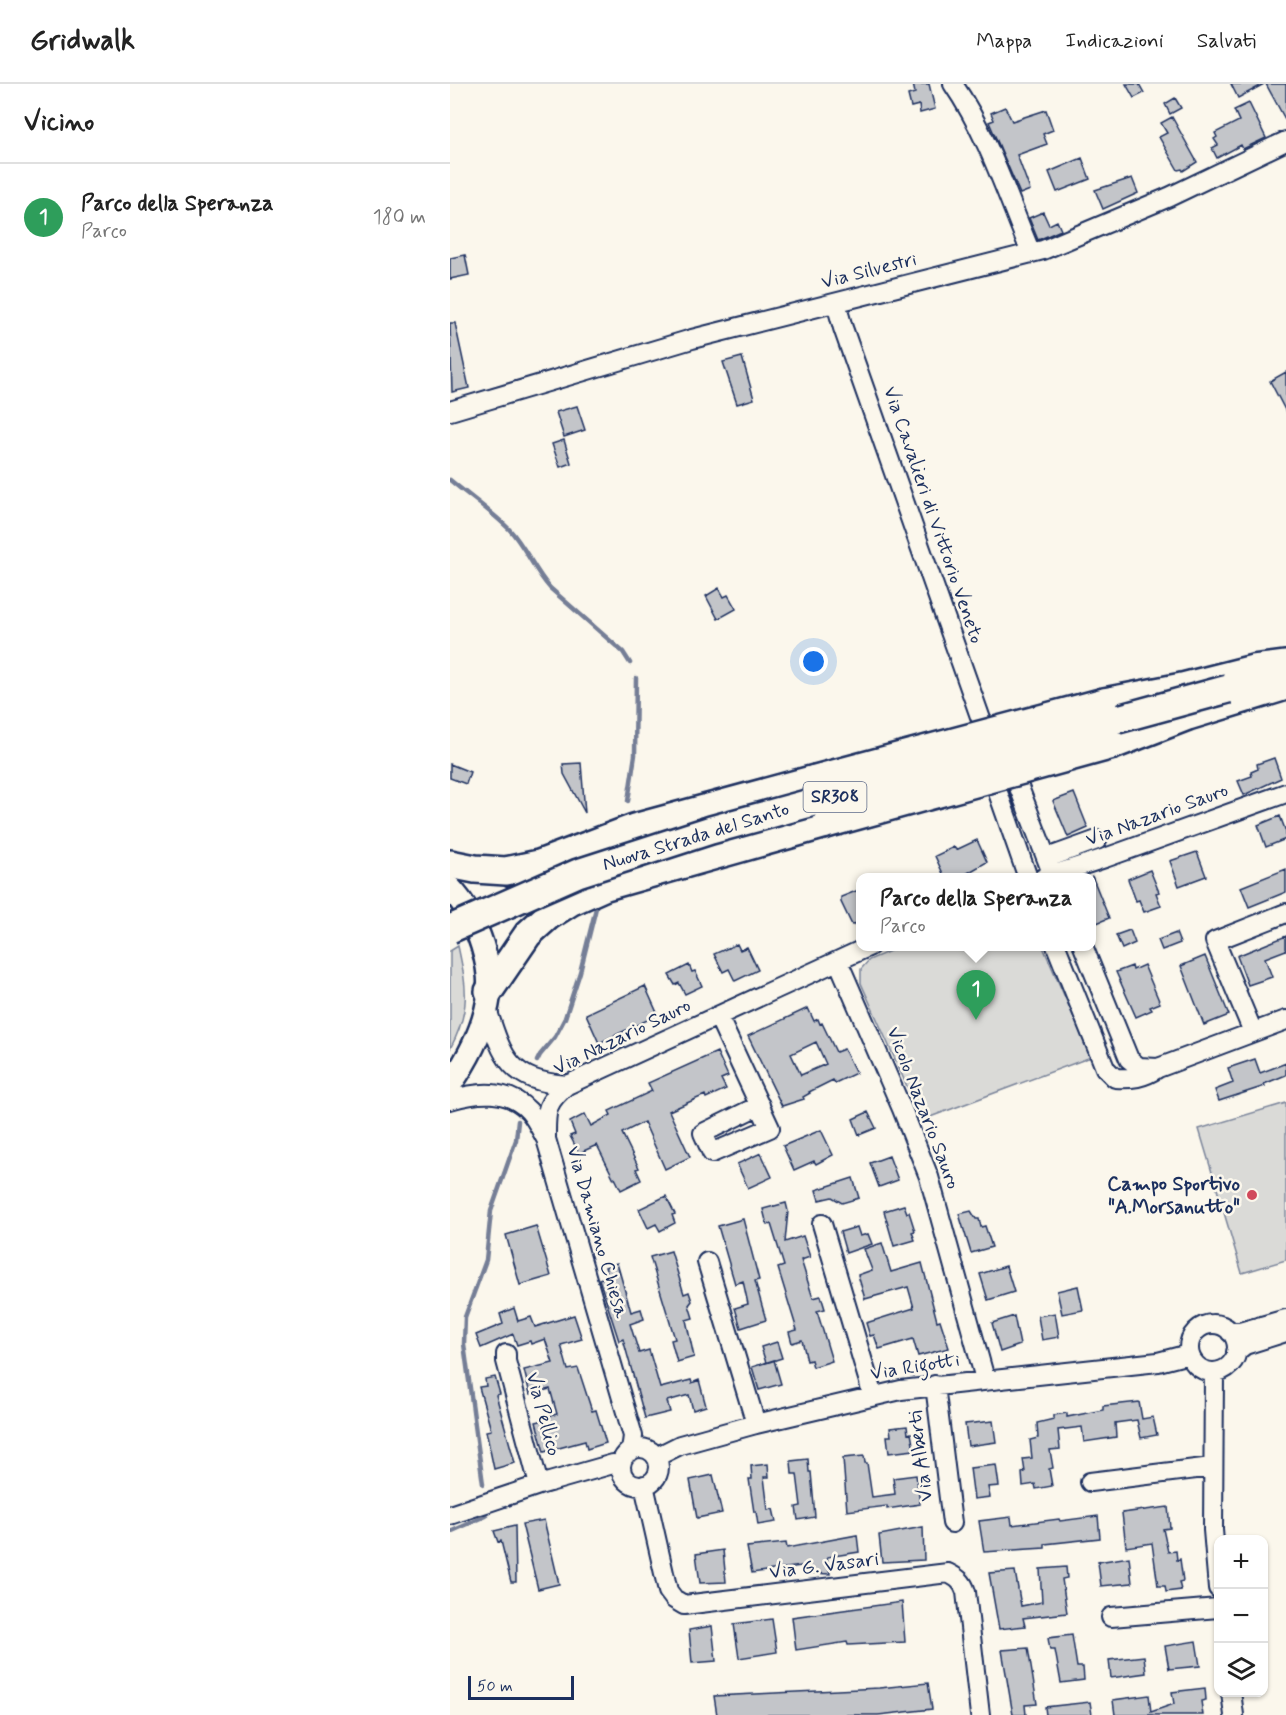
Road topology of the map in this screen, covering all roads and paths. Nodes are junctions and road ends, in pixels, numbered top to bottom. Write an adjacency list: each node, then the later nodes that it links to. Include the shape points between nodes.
1 (953, 84): 3 (street, via 981,132)
2 (1286, 141): 3 (street, Via Silvestri, via 1169,197)
3 (1030, 253): 4 (street, Via Silvestri)
4 (836, 303): 5 (street, Via Silvestri, via 692,339); 10 (street, Via Cavalieri di Vittorio Veneto)
5 (450, 411)
6 (1286, 667): 9 (highway, Nuova Strada del Santo / SR308); 13 (highway, bridge, via 1253,669 1104,702 634,828 539,864 506,871)
7 (1286, 679): 9 (highway, Nuova Strada del Santo / SR308)
8 (1286, 686): 23 (highway, bridge, via 1188,716 1113,745 606,886 570,902 528,934)
9 (1228, 689): 18 (highway, Nuova Strada del Santo / SR308, bridge, via 711,830 578,873)
10 (989, 742): 14 (street, Via Cavalieri di Vittorio Veneto, via 1015,777); 15 (street, Via Cavalieri di Vittorio Veneto, via 995,784)
11 (1286, 793): 14 (street, Via Nazario Sauro)
12 (1097, 840): 14 (street)
13 (450, 864)
14 (1049, 872)
15 (1026, 873)
16 (450, 888): 23 (main road, via 475,925 486,957)
17 (1286, 914): 26 (street, via 1215,941)
18 (450, 929)
19 (859, 951): 22 (street, Via Nazario Sauro)
20 (1058, 951): 27 (street, via 1106,1068 1115,1078 1133,1079)
21 (1085, 951): 27 (street, via 1129,1059 1139,1067)
22 (838, 961): 24 (street, Via Nazario Sauro); 42 (street, Vicolo Nazario Sauro, via 922,1159)
23 (488, 1000): 28 (main road, via 475,1045); 29 (street, via 504,1055 531,1079)
24 (718, 1016): 29 (street, Via Nazario Sauro); 31 (street, Via Nazario Sauro)
25 (1286, 1020): 26 (street)
26 (1253, 1032): 27 (street)
27 (1158, 1068)
28 (450, 1085)
29 (567, 1085): 32 (street, Via Nazario Sauro, via 548,1105)
30 (450, 1100): 32 (street, Via Damiano Chiesa, via 494,1094 513,1099 529,1111)
31 (760, 1105)
32 (546, 1139): 47 (street, Via Damiano Chiesa, via 633,1436)
33 (822, 1224): 44 (street)
34 (707, 1262): 45 (street)
35 (1286, 1319): 36 (street)
36 (1230, 1332): 38 (street); 40 (street, via 1217,1325 1204,1326 1193,1334)
37 (1286, 1332): 38 (street, via 1245,1345)
38 (1236, 1352): 41 (street, via 1232,1363)
39 (506, 1354): 50 (street, Via Pellico)
40 (1189, 1354): 41 (street, via 1201,1370); 42 (street, Via Rigotti, via 1158,1362)
41 (1214, 1372): 48 (street)
42 (986, 1379): 43 (street, Via Rigotti)
43 (935, 1385): 44 (street, Via Rigotti); 53 (street, Via Alberti)
44 (872, 1396): 45 (street, Via Rigotti)
45 (756, 1424): 46 (street, Via Rigotti, via 680,1444)
46 (656, 1457): 47 (street, via 647,1450 636,1449); 51 (street, via 658,1472 653,1481)
47 (626, 1458): 50 (street); 51 (street, via 624,1477 638,1486)
48 (1212, 1467): 49 (street); 54 (street)
49 (1090, 1482)
50 (539, 1485): 52 (street)
51 (644, 1485): 58 (street, Via G. Vasari, via 668,1591 684,1605 954,1576 966,1592)
52 (450, 1515)
53 (952, 1523)
54 (1214, 1542)
55 (1214, 1608): 56 (street)
56 (1111, 1617)
57 (1232, 1697): 59 (street)
58 (980, 1715)
59 (1234, 1715)

